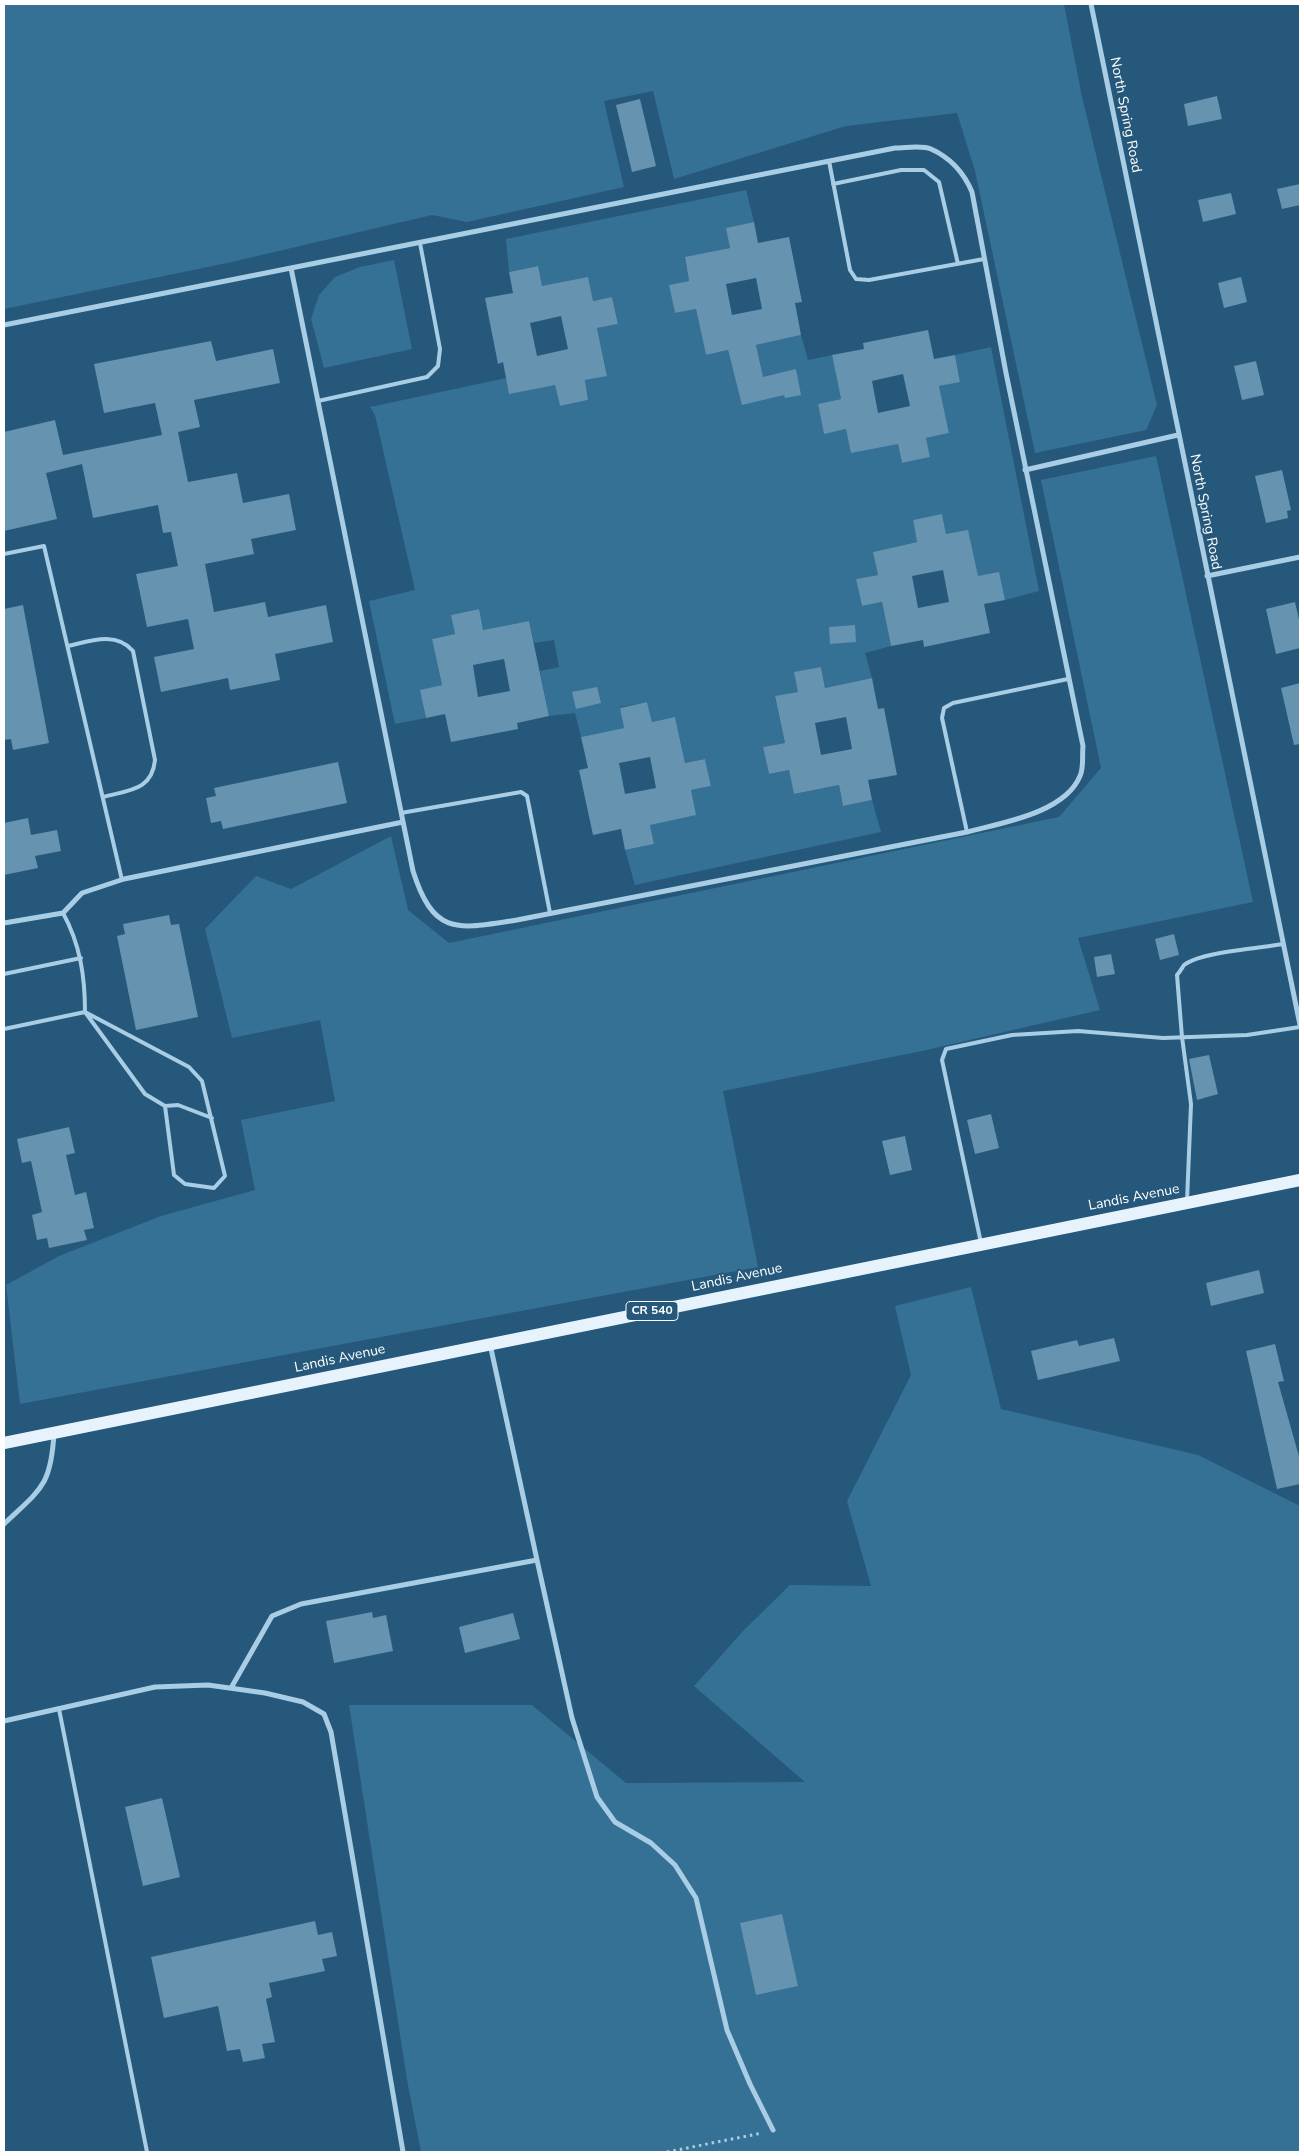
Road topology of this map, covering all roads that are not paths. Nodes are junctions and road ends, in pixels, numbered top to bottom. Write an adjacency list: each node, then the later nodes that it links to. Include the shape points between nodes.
1 (1091, 4): 10 (street, North Spring Road)
2 (829, 161): 3 (lane); 4 (street); 5 (street, via 895,148 930,149 951,162 965,175 972,192)
3 (833, 184): 6 (lane, via 901,170 924,170 939,182); 6 (lane, via 850,270 856,279 869,280)
4 (420, 243): 7 (street); 9 (lane, via 440,349 438,366 427,376)
5 (984, 259): 6 (lane); 11 (street)
6 (958, 264)
7 (292, 268): 8 (street); 9 (street)
8 (4, 325)
9 (318, 401): 18 (street)
10 (1178, 435): 11 (street); 14 (street, North Spring Road)
11 (1025, 470): 16 (street)
12 (4, 554): 15 (lane, via 44,546)
13 (1300, 558): 14 (street)
14 (1207, 576): 25 (street, North Spring Road)
15 (68, 646): 17 (lane); 17 (lane, via 113,638 126,643 133,651 155,760 154,770 150,780 140,786)
16 (1068, 679): 20 (street, via 1083,746 1081,775 1071,791 1038,811); 20 (lane, via 953,703 944,708 942,718)
17 (103, 797): 21 (lane)
18 (401, 813): 19 (street); 23 (lane, via 521,792 527,796)
19 (403, 822): 21 (street); 23 (street, via 420,892 426,905 439,919 465,928)
20 (967, 832): 23 (street)
21 (122, 880): 22 (street, via 82,893)
22 (63, 913): 24 (street); 26 (lane, via 73,930)
23 (550, 913)
24 (4, 923)
25 (1284, 944): 29 (street, North Spring Road); 31 (lane, via 1214,955 1184,965 1178,975)
26 (81, 958): 27 (lane); 28 (lane)
27 (4, 974)
28 (85, 1012): 30 (lane); 32 (lane, via 145,1094); 33 (lane, via 189,1067 202,1081)
29 (1300, 1026): 31 (lane, via 1247,1035)
30 (4, 1029)
31 (1182, 1037): 35 (lane, via 1191,1104); 36 (lane, via 1078,1031 1012,1034 946,1049 942,1060)
32 (165, 1106): 33 (lane, via 178,1105); 33 (lane, via 174,1175 185,1184 214,1188 225,1176)
33 (212, 1118)
34 (1300, 1180): 35 (main road, Landis Avenue / CR 540)
35 (1186, 1203): 36 (main road, Landis Avenue / CR 540)
36 (981, 1244): 37 (main road, Landis Avenue / CR 540)
37 (490, 1344): 38 (main road, Landis Avenue / CR 540); 41 (street)
38 (54, 1433): 39 (main road, Landis Avenue / CR 540); 40 (street, via 52,1464 45,1481)
39 (4, 1443)
40 (4, 1524)
41 (538, 1560): 42 (street, via 282,1610 272,1616); 45 (street, via 572,1718 597,1797 615,1822 651,1844 675,1864 696,1898 726,2030)
42 (231, 1688): 43 (street, via 208,1685 155,1687); 47 (street, via 303,1702 324,1714 330,1732)
43 (58, 1708): 44 (street); 46 (lane)
44 (4, 1721)
45 (773, 2130)
46 (148, 2152)
47 (403, 2152)

